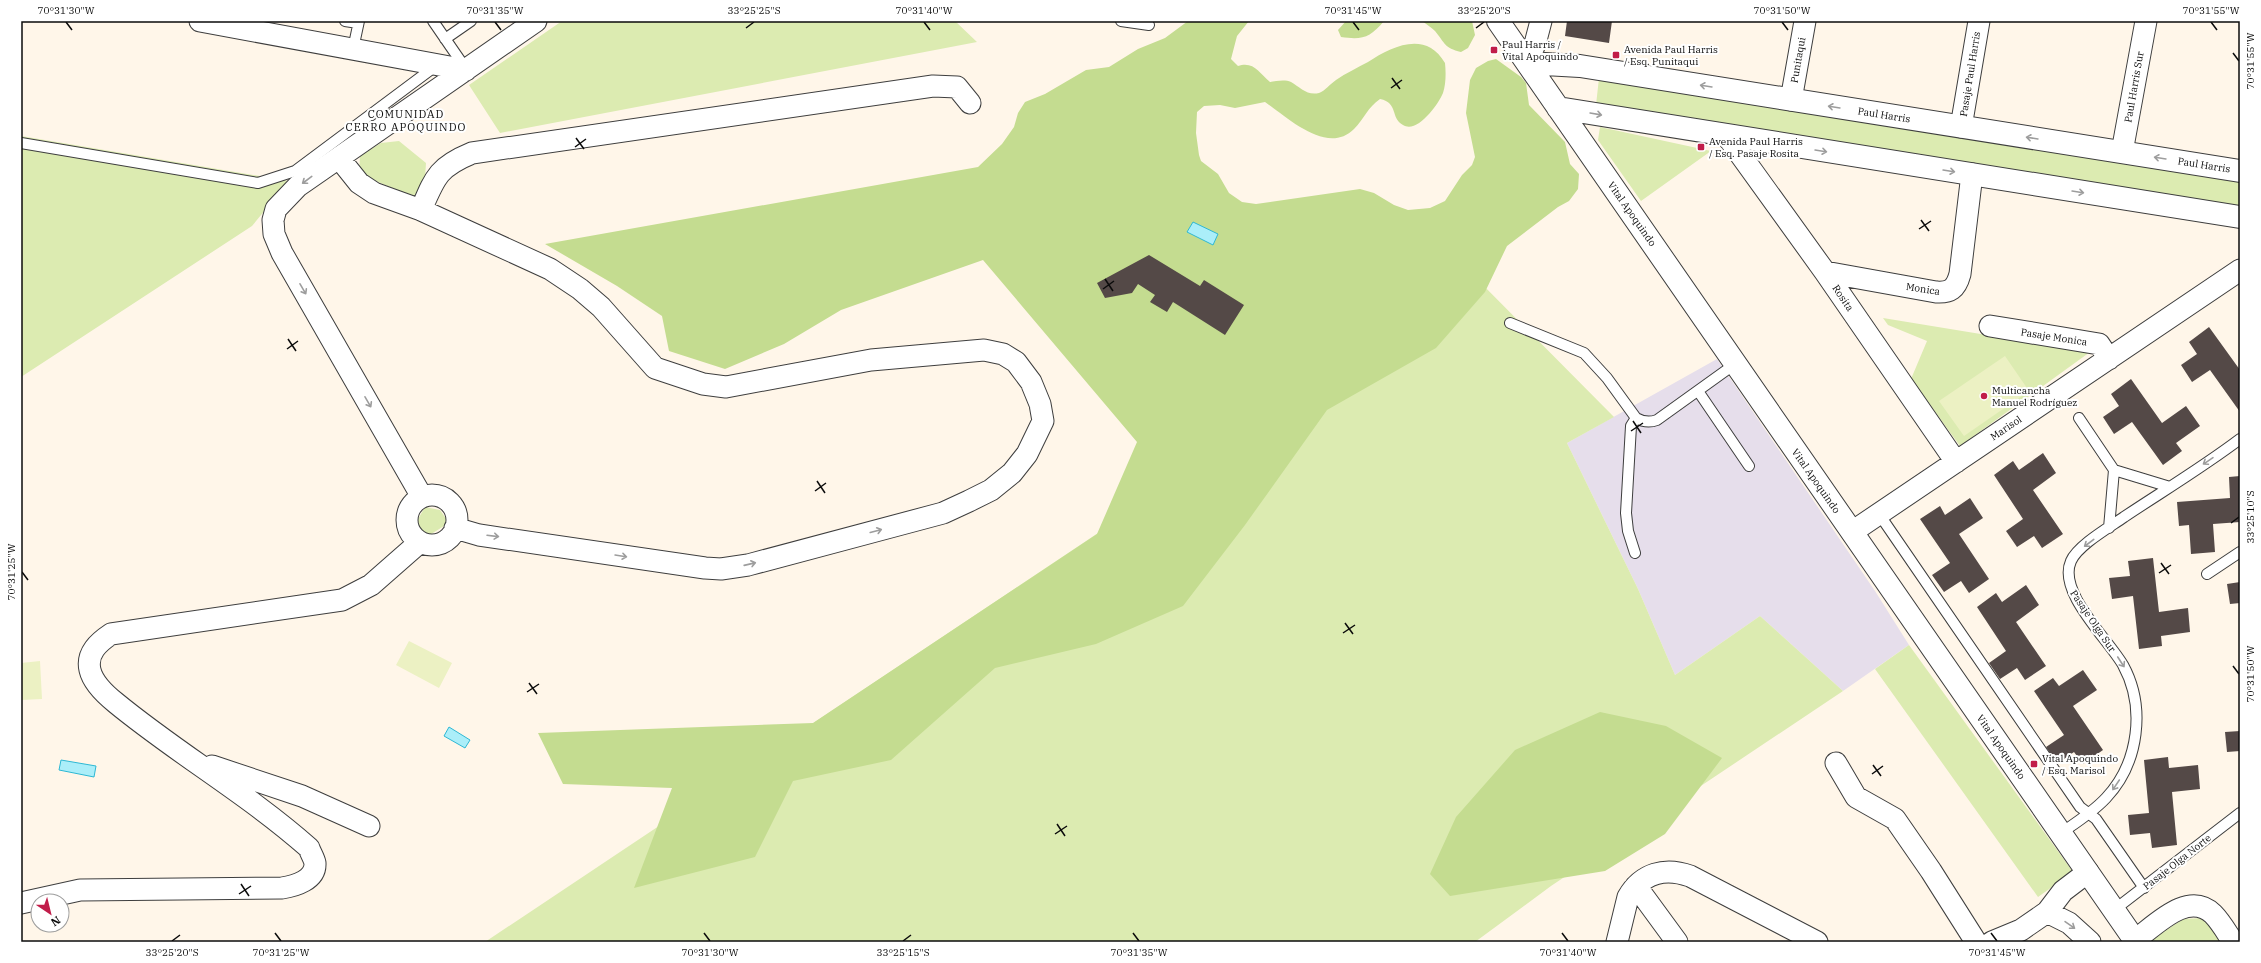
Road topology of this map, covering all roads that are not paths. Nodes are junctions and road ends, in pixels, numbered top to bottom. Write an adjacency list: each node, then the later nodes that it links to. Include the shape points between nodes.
1 (200, 21): 15 (street)
2 (345, 21): 12 (lane)
3 (433, 21): 14 (lane)
4 (471, 21): 14 (lane)
5 (536, 21): 18 (street)
6 (1122, 21): 13 (lane)
7 (1498, 21): 16 (street, Vital Apoquindo)
8 (1541, 21): 16 (street)
9 (1805, 21): 19 (street, Punitaqui)
10 (1978, 21): 22 (street, Pasaje Paul Harris)
11 (2146, 21): 25 (street, Paul Harris Sur)
12 (359, 22): 15 (lane)
13 (1150, 25)
14 (445, 38): 18 (lane)
15 (353, 49): 17 (street)
16 (1527, 63): 19 (street, Paul Harris, one-way to 16, via 1580,66); 21 (street, Vital Apoquindo)
17 (438, 64): 18 (street); 24 (lane, via 295,171 258,184)
18 (466, 70): 26 (street)
19 (1791, 100): 22 (street, Paul Harris, one-way to 19)
20 (970, 103): 29 (street, via 957,87 933,86 472,153 445,166 437,176)
21 (1558, 108): 23 (street, one-way to 23); 36 (street, Vital Apoquindo)
22 (1961, 127): 25 (street, Paul Harris, one-way to 22)
23 (1727, 136): 28 (street, one-way to 28); 32 (street, Rosita)
24 (21, 144)
25 (2122, 152): 27 (street, Paul Harris, one-way to 25)
26 (338, 158): 29 (street, via 359,183 369,190); 45 (street, one-way to 45, via 298,186 276,209 273,220 274,234 282,254)
27 (2240, 171)
28 (1972, 174): 30 (street, one-way to 30); 32 (street, Monica, via 1960,274 1954,288 1947,293)
29 (421, 210): 47 (street, one-way to 29, via 478,534 705,568 721,569 748,565 943,513 969,501 991,490 1012,473 1027,454 1042,421 1040,404 1031,382 1016,362 1003,354 984,350 871,360 726,387 703,384 676,376 655,368 601,307 550,269)
30 (2240, 217)
31 (2240, 270): 35 (street, Marisol)
32 (1824, 272): 41 (street, Rosita)
33 (1510, 323): 38 (lane, via 1584,353 1607,378)
34 (1990, 326): 35 (street, Pasaje Monica, via 2099,344)
35 (2110, 359): 41 (street, Marisol)
36 (1735, 364): 37 (lane); 49 (street, Vital Apoquindo)
37 (1698, 391): 38 (lane, via 1651,423); 42 (lane)
38 (1636, 418): 52 (lane, via 1631,426 1626,513)
39 (2079, 418): 43 (lane)
40 (2240, 439): 44 (lane, Pasaje Olga Sur, one-way to 44)
41 (1956, 462): 46 (street, Marisol)
42 (1749, 466)
43 (2114, 470): 44 (lane); 48 (lane)
44 (2170, 487): 48 (lane, Pasaje Olga Sur)
45 (422, 497): 47 (street, via 439,496 447,500 456,513); 50 (street, via 414,502 407,520 408,528)
46 (1879, 514): 49 (street, Marisol); 56 (lane, via 2080,807)
47 (455, 528): 50 (street, via 450,537 442,542 428,545)
48 (2109, 528): 56 (lane, Pasaje Olga Sur, one-way to 56, via 2073,556 2067,578 2084,610 2123,664 2130,679 2137,726 2135,742 2124,772 2106,797)
49 (1852, 532): 59 (street, Vital Apoquindo)
50 (420, 542): 54 (street, via 371,585 342,600 111,634 97,643 90,657 90,670 99,687 116,703)
51 (2240, 552): 53 (lane)
52 (1635, 553)
53 (2207, 574)
54 (195, 760): 58 (street, via 302,796); 63 (street, via 309,848 315,862 313,871 306,880 296,886 282,888 80,890)
55 (1836, 763): 70 (street, via 1856,797 1895,819)
56 (2089, 813): 59 (lane, Pasaje Olga Sur); 62 (lane, via 2096,819)
57 (2240, 813): 62 (lane, Pasaje Olga Norte)
58 (369, 826)
59 (2061, 833): 60 (street, Vital Apoquindo)
60 (2088, 872): 64 (street, Vital Apoquindo); 65 (street, via 2063,891)
61 (1636, 886): 67 (street, via 1628,897); 68 (street); 69 (street, via 1652,875 1671,871 1681,873)
62 (2144, 888): 64 (lane, Pasaje Olga Norte)
63 (21, 903)
64 (2114, 910): 66 (street, Vital Apoquindo)
65 (2048, 912): 71 (street, via 2021,930); 72 (street, one-way to 72, via 2069,923)
66 (2136, 941): 73 (street, via 2181,907 2193,906 2212,913)
67 (1617, 942)
68 (1677, 942)
69 (1817, 942)
70 (1976, 942)
71 (1992, 942)
72 (2090, 942)
73 (2233, 942)

